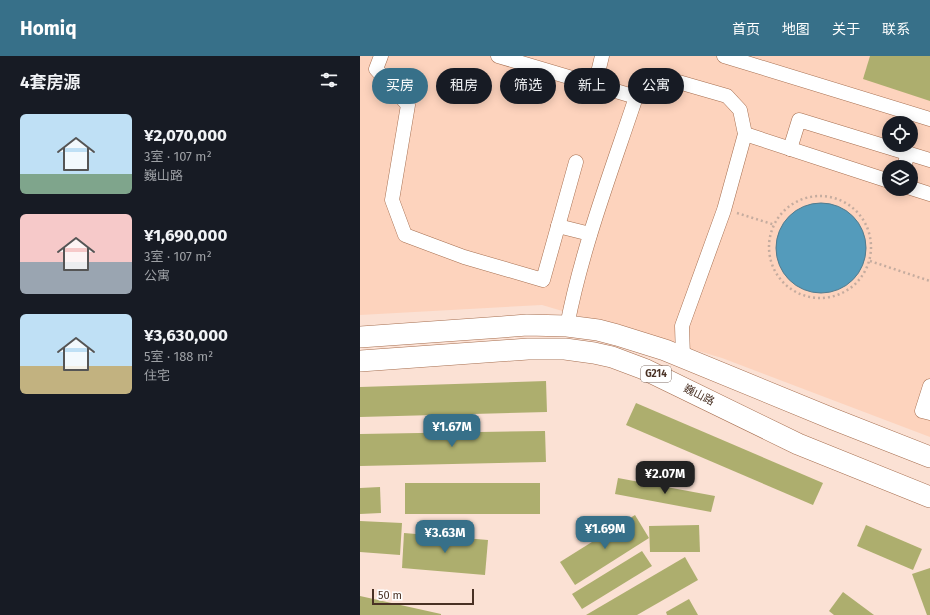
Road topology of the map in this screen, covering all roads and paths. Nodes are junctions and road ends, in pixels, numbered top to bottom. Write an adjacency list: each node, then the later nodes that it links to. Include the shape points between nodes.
1 (381, 56): 21 (street, via 376,69 408,105 392,200 405,235 464,257 543,280)
2 (498, 56): 6 (street)
3 (602, 56): 5 (street)
4 (724, 56): 9 (street)
5 (599, 68)
6 (564, 75)
7 (684, 84): 10 (street, via 727,96 740,110)
8 (634, 104): 22 (street)
9 (930, 119)
10 (745, 134): 11 (street); 19 (street)
11 (790, 149): 12 (street, via 799,120); 16 (street)
12 (908, 153): 13 (street); 14 (street)
13 (906, 160)
14 (930, 160)
15 (576, 162): 21 (street)
16 (882, 179)
17 (918, 190): 18 (street)
18 (930, 194)
19 (724, 210): 20 (path); 28 (street, via 682,326)
20 (775, 225): 23 (path, via 782,212 799,200 818,196 837,198 854,208 866,223 872,242); 23 (path, via 769,250 774,270 787,286 805,296 825,298 845,292 861,279)
21 (558, 226): 22 (street)
22 (590, 234): 25 (street)
23 (870, 261): 24 (path)
24 (930, 281)
25 (567, 326): 26 (highway, G214, via 502,326); 27 (highway); 28 (highway, G214, via 618,335)
26 (360, 337)
27 (564, 349): 29 (highway, 巍山路 / G214, via 503,350); 30 (highway, 巍山路 / G214, via 612,357)
28 (683, 357): 30 (highway); 33 (highway, G214)
29 (360, 361)
30 (672, 382): 34 (highway, 巍山路 / G214, via 798,444)
31 (930, 386): 32 (street, via 922,410)
32 (930, 413)
33 (930, 457)
34 (930, 497)

